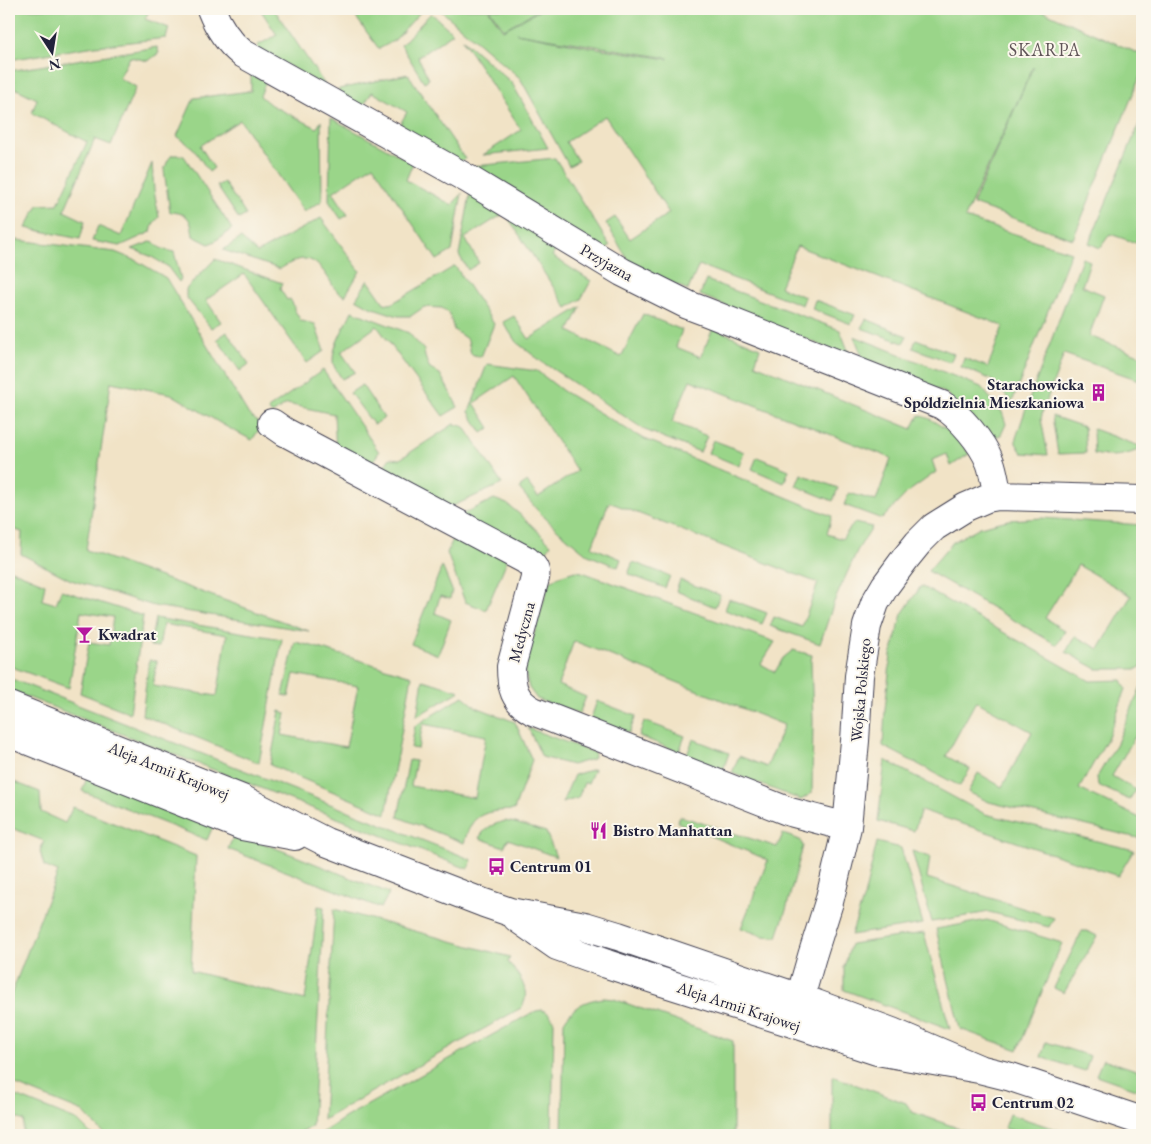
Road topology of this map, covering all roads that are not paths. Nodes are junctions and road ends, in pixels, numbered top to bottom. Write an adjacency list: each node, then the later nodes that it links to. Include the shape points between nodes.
1 (211, 9): 3 (street, Przyjazna, via 224,34 242,54 468,179 622,272 688,305 942,405 982,447 990,462)
2 (272, 423): 7 (street, Medyczna, via 526,560 534,568 536,574 510,667 516,697 525,707 790,812)
3 (998, 496): 4 (street, Wojska Polskiego); 7 (street, Wojska Polskiego, via 966,507 934,528 905,559 875,603 867,626 859,676)
4 (1142, 500)
5 (9, 706): 8 (street, Aleja Armii Krajowej, via 242,799)
6 (9, 733): 8 (street, Aleja Armii Krajowej, via 242,826)
7 (848, 827): 9 (street, Wojska Polskiego, via 830,902)
8 (326, 842): 9 (street, Aleja Armii Krajowej, via 510,912 557,946 607,964)
9 (794, 1010): 10 (street, Aleja Armii Krajowej, via 892,1032 979,1069)
10 (1142, 1121)

